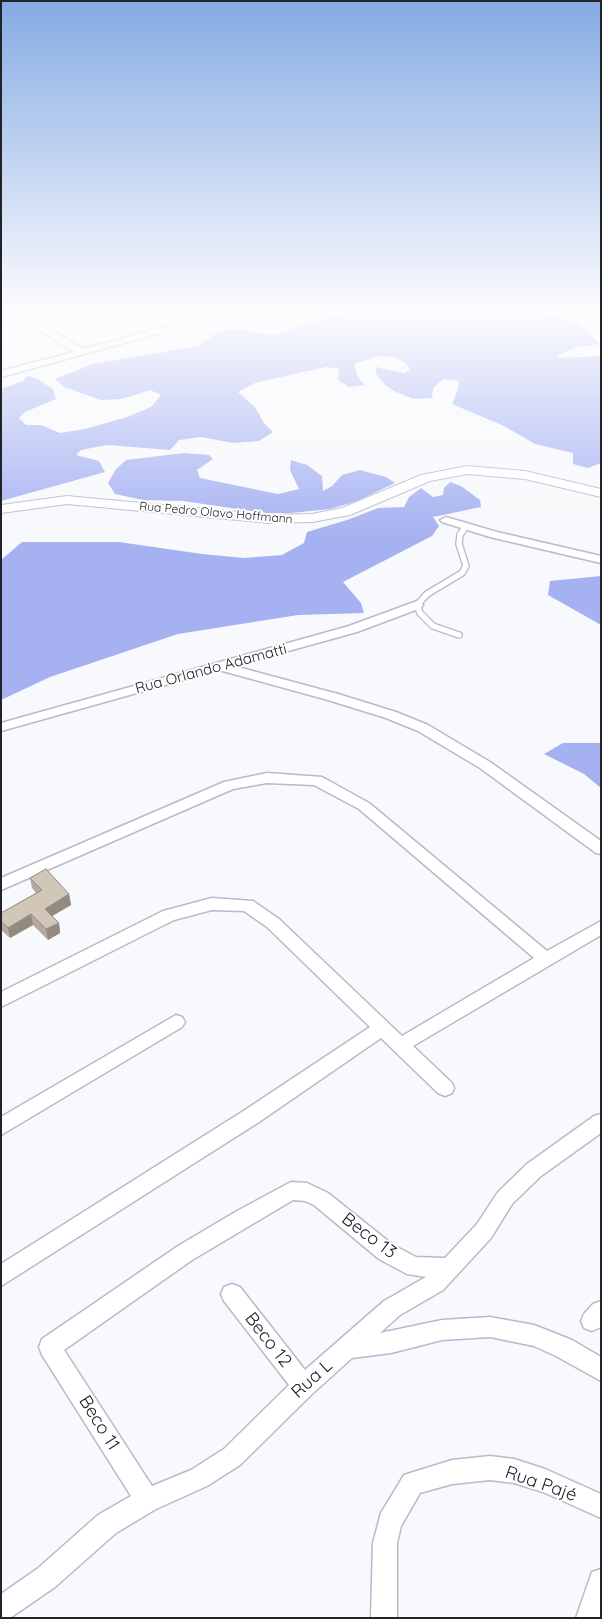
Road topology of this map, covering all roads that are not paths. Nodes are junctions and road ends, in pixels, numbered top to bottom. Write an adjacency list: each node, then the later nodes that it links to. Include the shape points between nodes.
1 (601, 494): 2 (street, Rua Pedro Olavo Hoffmann, via 525,475 467,470 426,478 345,512 312,518 270,519 66,500)
2 (1, 508)
3 (446, 520): 4 (street)
4 (466, 527): 5 (street); 6 (lane, Rua Orlando Adamatti, via 460,535 459,544 466,566 462,573 427,594)
5 (601, 560)
6 (417, 605): 7 (lane, via 433,626); 8 (street, Rua Orlando Adamatti, via 352,630)
7 (459, 635)
8 (222, 667): 9 (street, Rua Orlando Adamatti); 10 (street, via 350,702 423,728 485,766)
9 (1, 726)
10 (601, 848)
11 (1, 884): 13 (street, via 229,785 267,778 317,780 364,806)
12 (601, 927): 13 (street)
13 (545, 958): 17 (street)
14 (1, 1000): 16 (street, via 169,916 212,904 247,905 274,923)
15 (176, 1022): 20 (street)
16 (383, 1027): 17 (street); 22 (street, via 252,1116)
17 (402, 1046): 18 (street)
18 (445, 1088)
19 (601, 1122): 21 (street, Rua L, via 534,1170 505,1198 484,1230)
20 (1, 1128)
21 (450, 1268): 24 (street, Beco 13, via 414,1267 386,1252 321,1199 307,1192 291,1191 185,1253); 25 (street, Rua L, via 435,1283 392,1308)
22 (1, 1276)
23 (232, 1294): 27 (street, Beco 12)
24 (50, 1347): 28 (street, Beco 11)
25 (347, 1348): 26 (street, via 442,1330 490,1327 541,1339 564,1348); 27 (street, Rua L)
26 (601, 1370)
27 (304, 1386): 28 (street, Rua L, via 232,1457 199,1478)
28 (147, 1500): 31 (street, Rua L, via 108,1524 46,1578)
29 (601, 1506): 32 (street, Rua Pajé, via 514,1470 490,1468 452,1472 412,1483 390,1522 385,1543)
30 (601, 1582): 33 (street)
31 (1, 1609)
32 (384, 1618)
33 (589, 1618)

